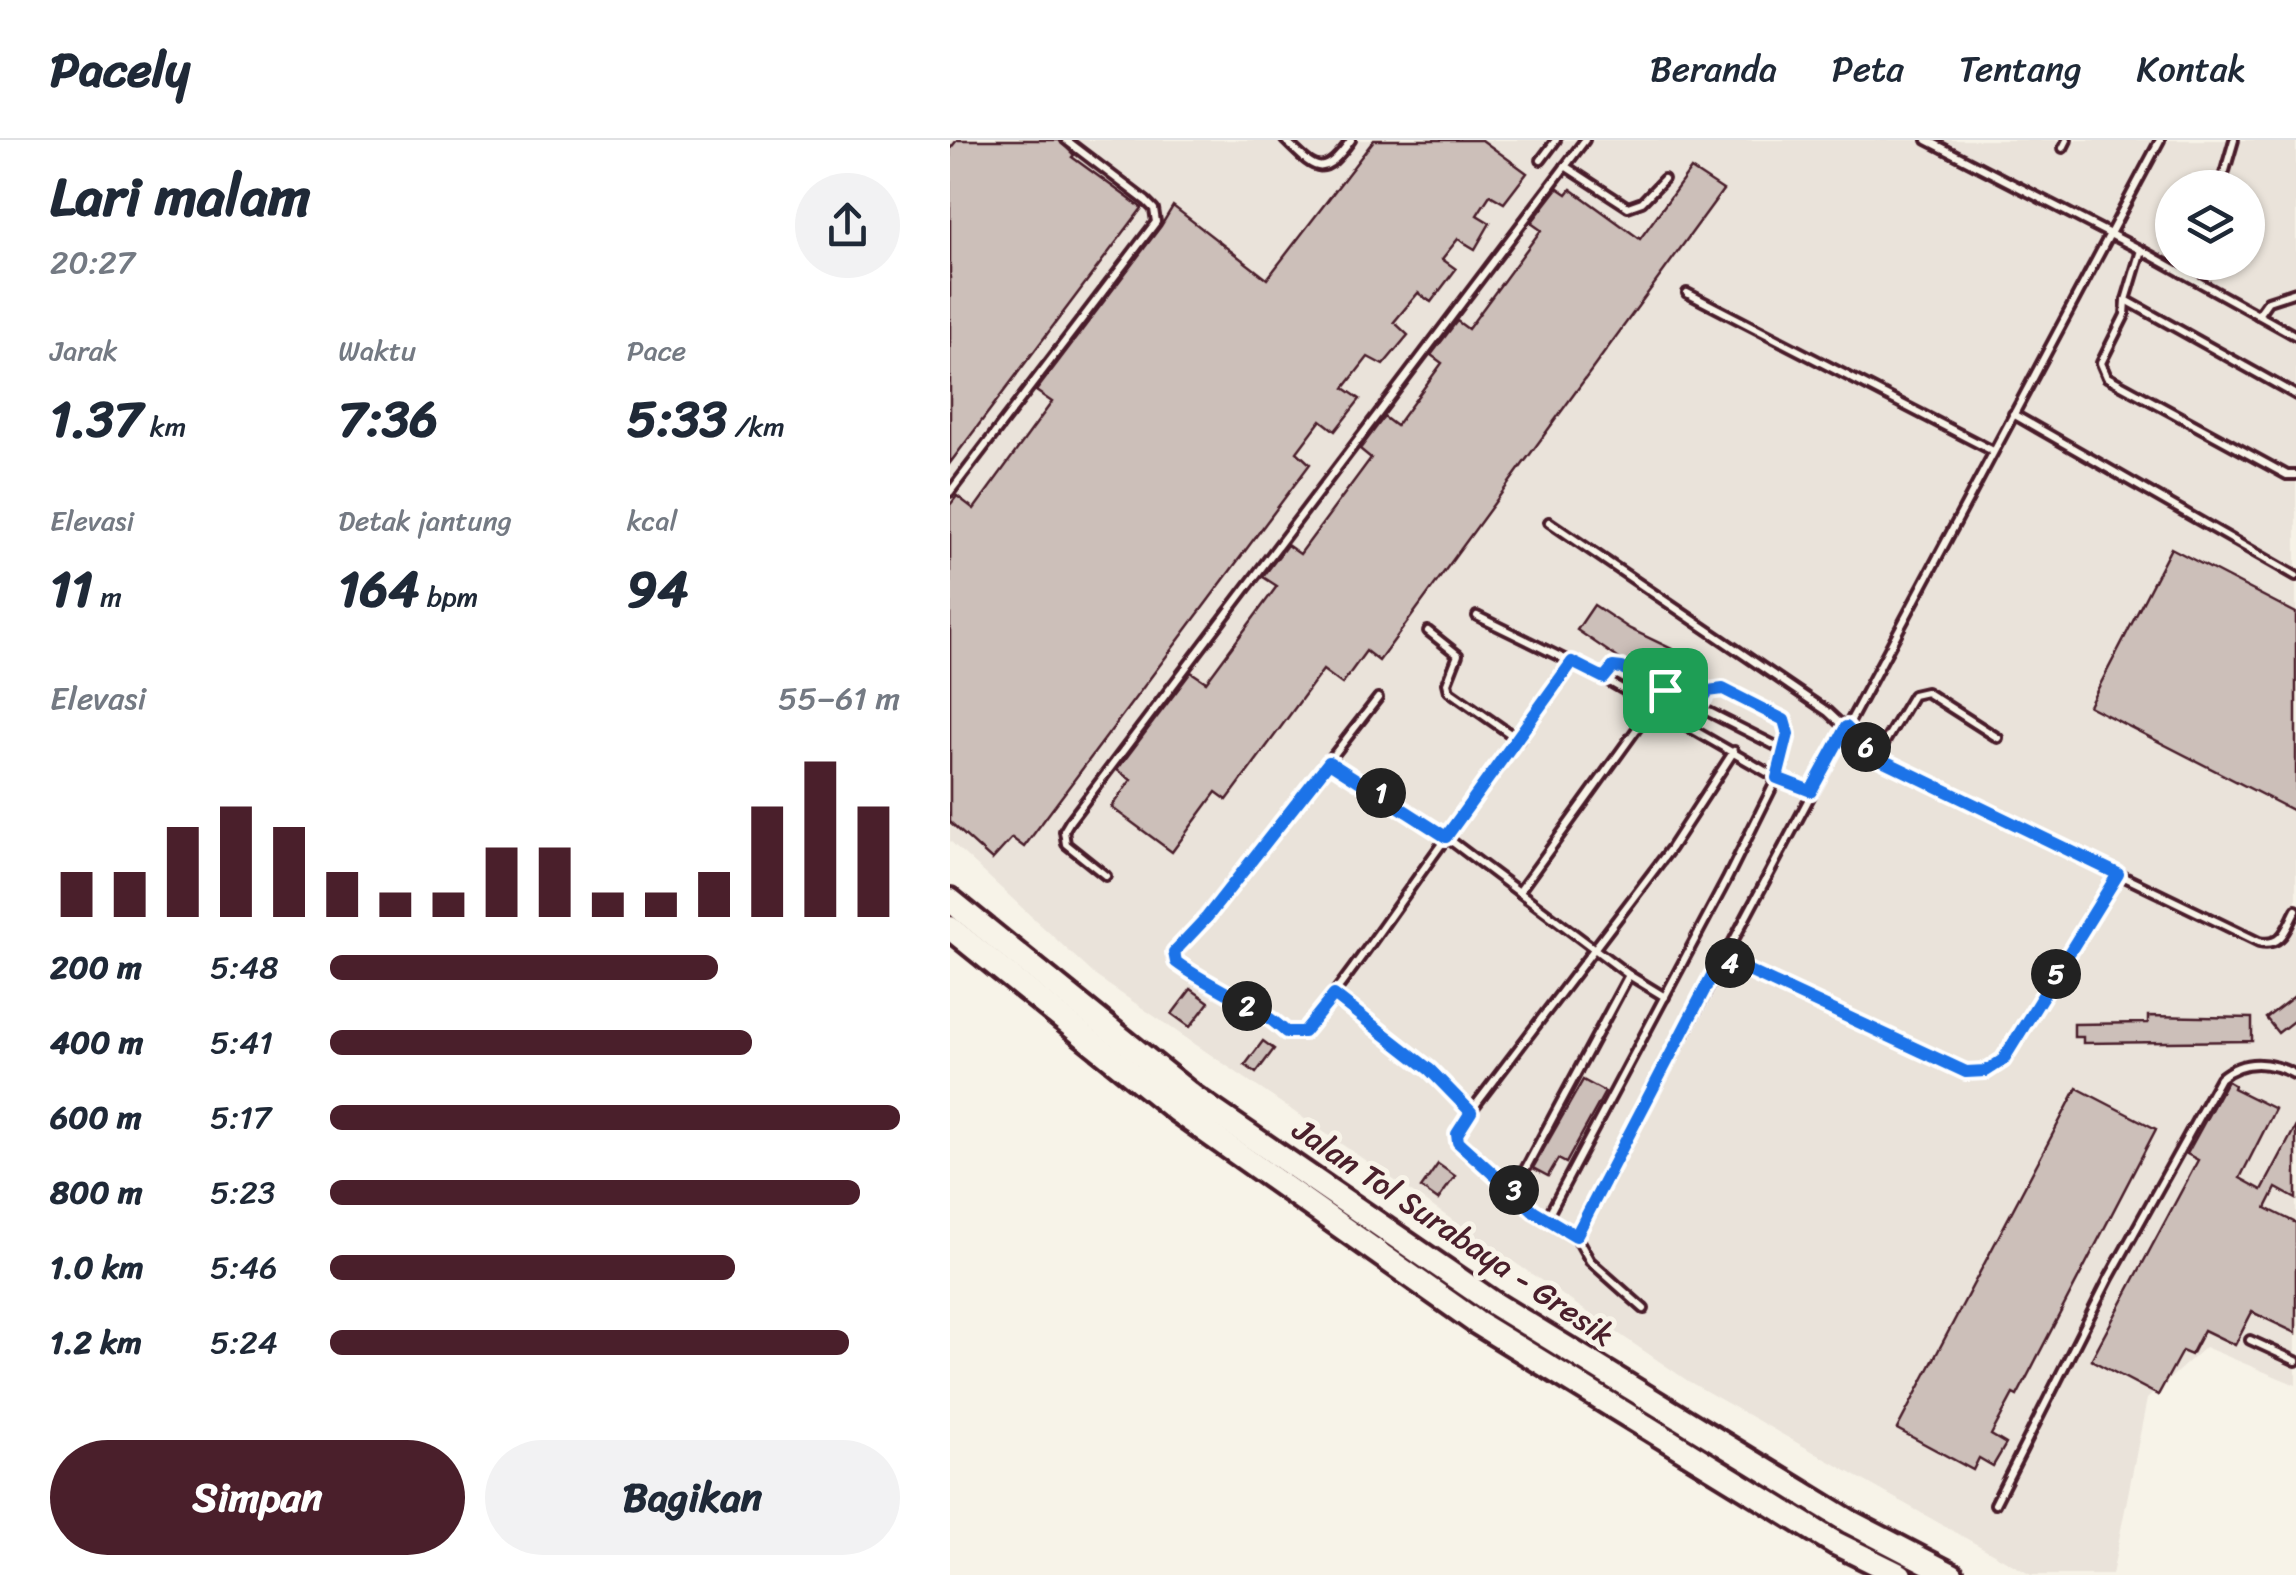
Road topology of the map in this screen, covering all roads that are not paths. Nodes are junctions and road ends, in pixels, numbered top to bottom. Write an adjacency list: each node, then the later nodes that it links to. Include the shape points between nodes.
1 (1066, 140): 26 (lane, via 1146,201 1156,222)
2 (1285, 140): 3 (lane, via 1321,168 1334,163)
3 (1351, 140)
4 (1556, 140): 9 (lane)
5 (1585, 140): 10 (lane)
6 (1927, 140): 13 (lane)
7 (2160, 140): 13 (lane)
8 (2234, 140): 11 (lane)
9 (1541, 160)
10 (1565, 166): 12 (lane, via 1624,206 1642,202); 47 (lane, via 1070,820 1066,844)
11 (2225, 170)
12 (1664, 179)
13 (2109, 235): 14 (lane); 23 (lane)
14 (2141, 250): 15 (lane); 19 (lane)
15 (2155, 258)
16 (2196, 280): 20 (lane)
17 (2296, 292): 20 (lane, via 2268,301)
18 (1687, 293): 24 (lane)
19 (2126, 300): 22 (lane); 25 (lane, via 2101,363 2106,377)
20 (2258, 314): 21 (lane)
21 (2296, 336)
22 (2296, 395)
23 (2012, 414): 24 (lane); 28 (lane)
24 (1993, 451): 36 (lane)
25 (2296, 475)
26 (950, 492)
27 (1549, 522): 36 (lane)
28 (2296, 576)
29 (1477, 616): 31 (lane)
30 (1428, 631): 38 (lane, via 1458,655 1449,691)
31 (1572, 662): 32 (lane); 38 (lane)
32 (1604, 678): 34 (lane); 35 (lane, via 1613,667 1622,668)
33 (1378, 698): 42 (lane)
34 (1654, 705): 40 (lane); 48 (lane)
35 (1699, 706): 39 (lane); 39 (lane, via 1708,691 1723,689 1784,720)
36 (1846, 727): 41 (lane); 44 (lane)
37 (1998, 738): 41 (lane, via 1926,692 1913,695)
38 (1518, 740): 45 (lane)
39 (1782, 749): 43 (lane)
40 (1734, 751): 43 (lane); 52 (lane)
41 (1876, 757): 46 (lane)
42 (1329, 762): 45 (lane); 55 (lane, via 1173,957 1286,1032 1304,1032)
43 (1777, 778): 44 (lane); 56 (lane)
44 (1811, 791): 53 (lane)
45 (1446, 837): 48 (lane); 55 (lane)
46 (2118, 874): 50 (lane, via 2271,945); 53 (lane, via 2003,1060 1986,1071 1966,1072)
47 (1106, 876)
48 (1519, 892): 52 (lane)
49 (950, 900): 67 (highway, Jalan Tol Surabaya - Gresik, via 1192,1096 1493,1303 1850,1522)
50 (2296, 910)
51 (950, 928): 66 (highway, Jalan Tol Surabaya - Gresik, via 1176,1110 1476,1322)
52 (1596, 947): 54 (lane); 58 (lane)
53 (1721, 958): 61 (lane)
54 (1628, 975): 56 (lane); 59 (lane)
55 (1334, 995): 58 (lane, via 1430,1070)
56 (1665, 996): 60 (lane)
57 (2296, 1075): 65 (lane, via 2277,1064 2248,1063 2220,1078)
58 (1471, 1112): 59 (lane, via 1458,1142)
59 (1514, 1190): 60 (lane)
60 (1547, 1218): 61 (lane)
61 (1576, 1236): 62 (lane, via 1590,1261)
62 (1644, 1309)
63 (2250, 1340): 64 (lane)
64 (2296, 1361)
65 (1995, 1504)
66 (1900, 1575)
67 (1952, 1575)

